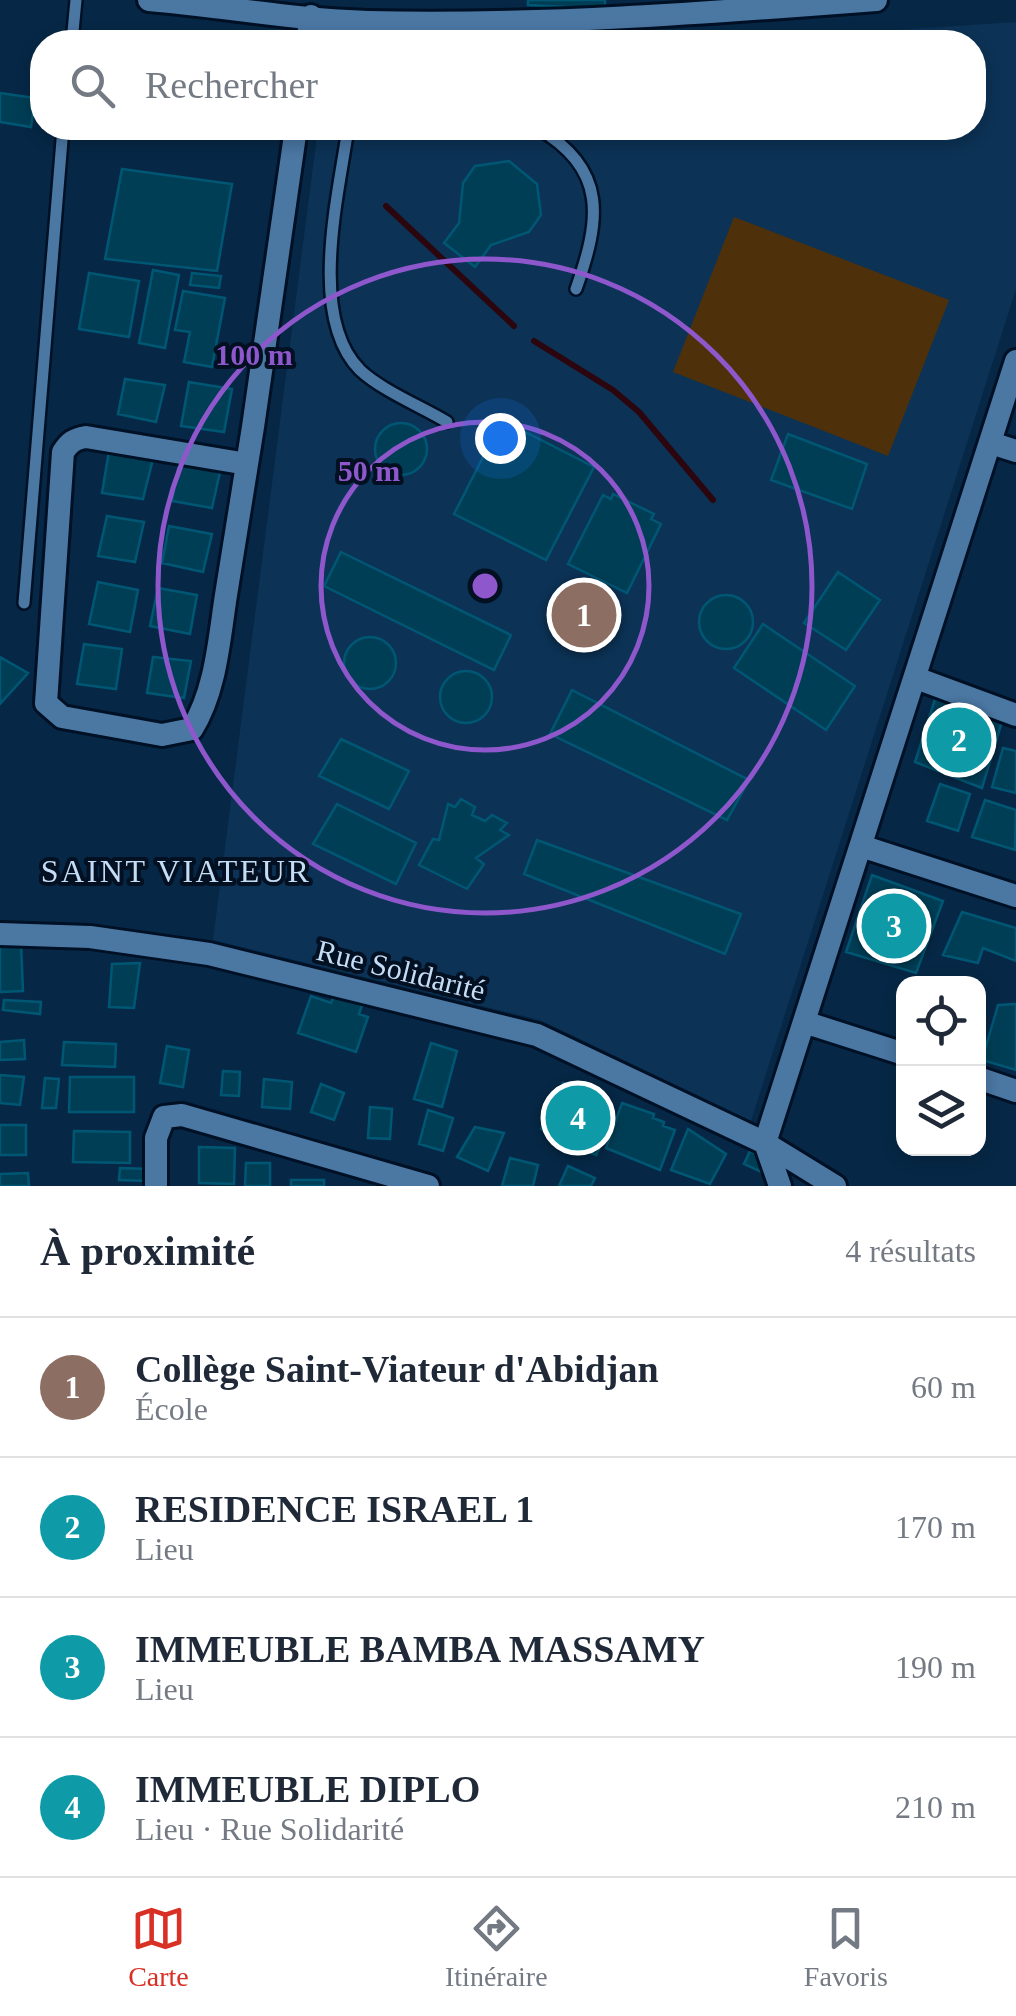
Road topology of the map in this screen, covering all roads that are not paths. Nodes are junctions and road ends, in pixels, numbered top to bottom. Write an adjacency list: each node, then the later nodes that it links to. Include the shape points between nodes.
1 (76, 0): 5 (lane)
2 (149, 0): 4 (street)
3 (876, 0): 8 (street)
4 (311, 16): 6 (street); 7 (street)
5 (73, 30)
6 (309, 30)
7 (355, 30)
8 (401, 30)
9 (62, 140): 19 (lane)
10 (294, 140): 18 (street)
11 (346, 140): 15 (lane, via 330,286 341,340 363,373)
12 (552, 140): 13 (lane, via 582,166 595,200 592,243)
13 (576, 289)
14 (1016, 361): 16 (street)
15 (447, 422)
16 (991, 443): 17 (street); 20 (street)
17 (1016, 451)
18 (247, 464): 18 (street, via 86,438 69,444 48,666 46,703 52,711 162,735 192,728 210,692)
19 (24, 603)
20 (916, 678): 21 (street); 22 (street)
21 (1016, 715)
22 (862, 846): 23 (street); 25 (street)
23 (1016, 896)
24 (0, 934): 29 (street, Rue Solidarité, via 90,937 209,954 537,1035)
25 (804, 1022): 26 (street); 29 (street)
26 (896, 1051)
27 (986, 1081): 28 (street)
28 (1016, 1090)
29 (765, 1143): 32 (street); 33 (street, Rue Solidarité)
30 (156, 1186): 31 (street, via 156,1138 164,1117 182,1115)
31 (428, 1186)
32 (780, 1186)
33 (835, 1186)

